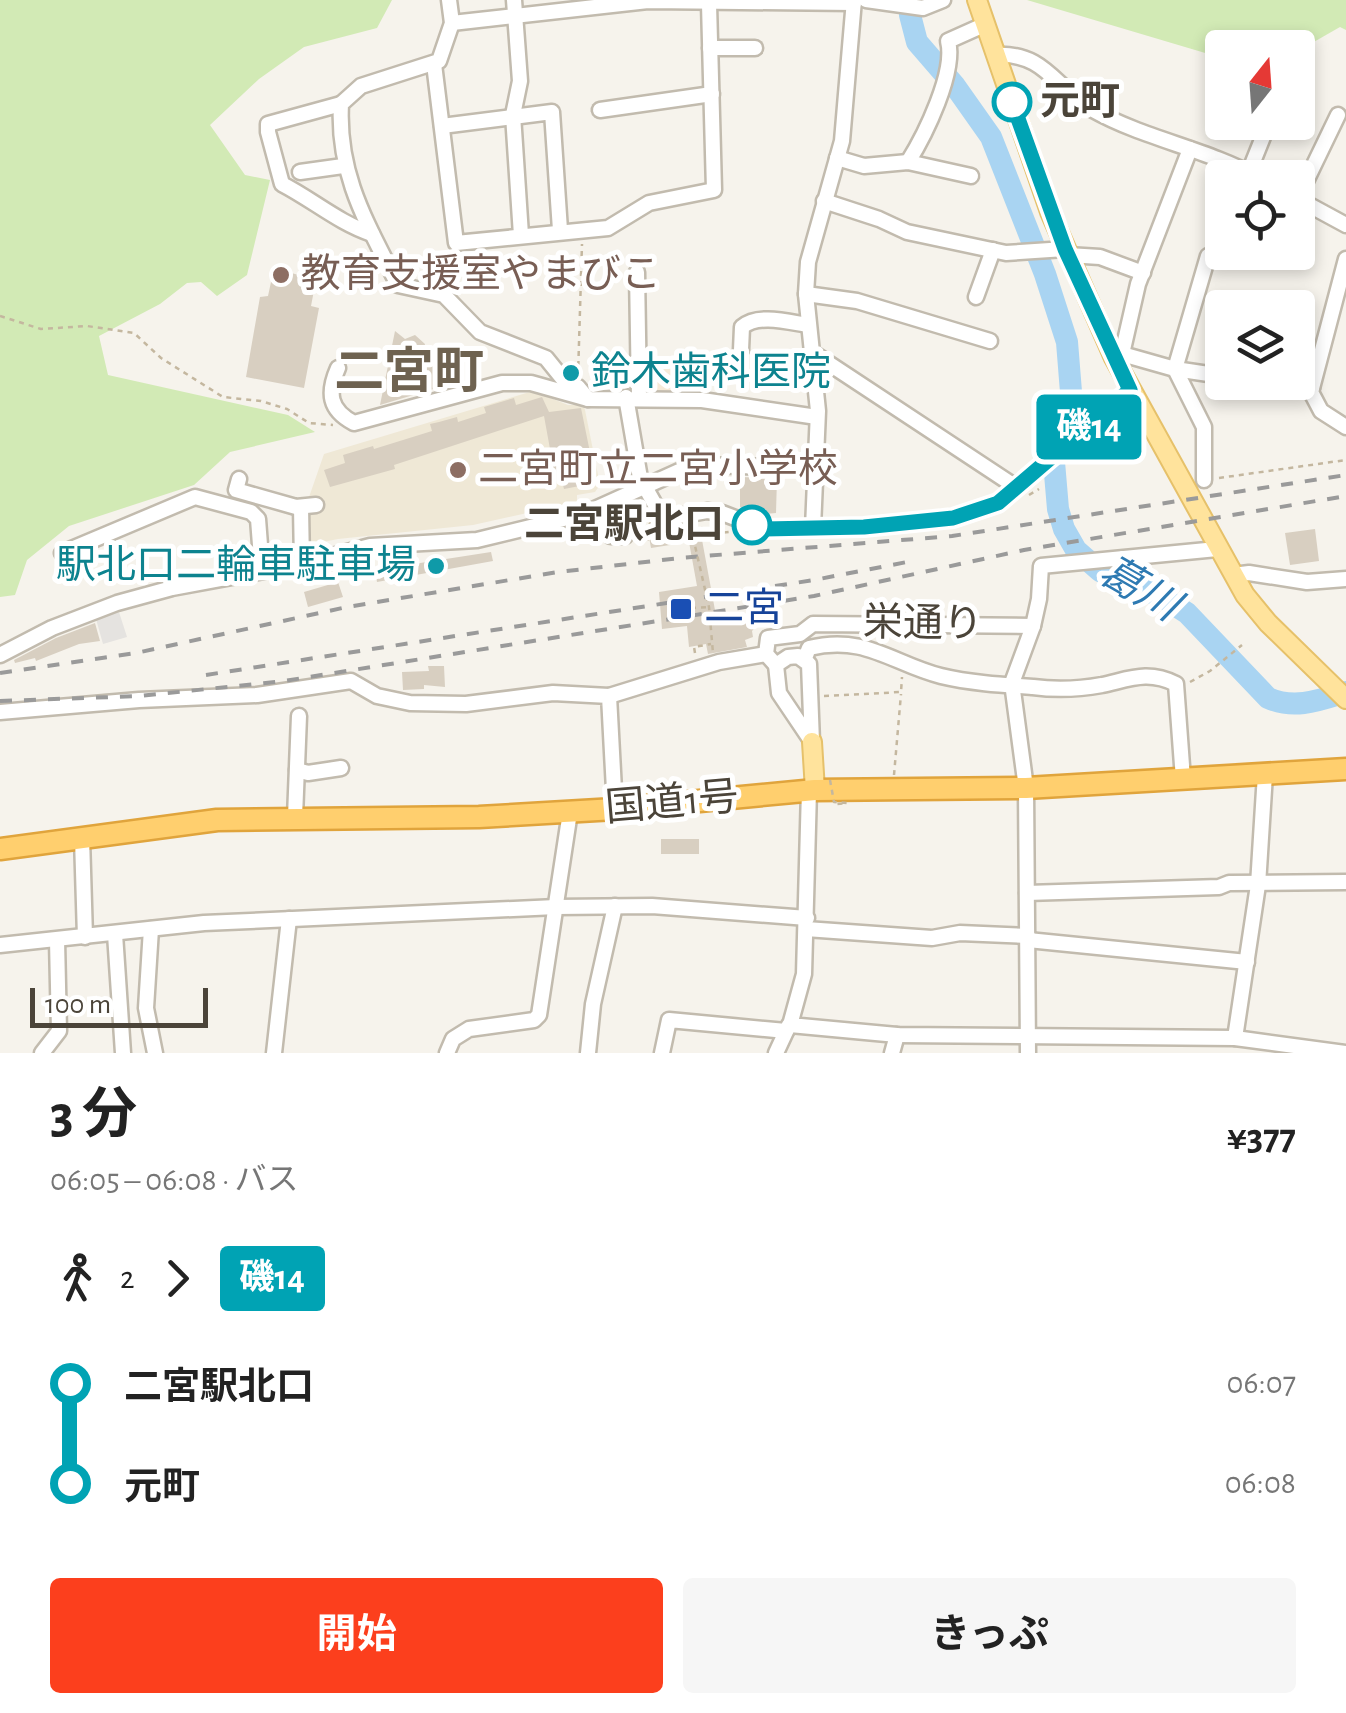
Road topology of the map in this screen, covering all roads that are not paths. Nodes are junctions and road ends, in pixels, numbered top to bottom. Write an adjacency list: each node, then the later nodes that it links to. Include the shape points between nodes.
1 (448, 0): 8 (street)
2 (943, 0): 4 (street, via 923,8)
3 (977, 0): 9 (main road)
4 (858, 1): 5 (street); 21 (street)
5 (825, 2): 6 (street)
6 (709, 4): 7 (street); 10 (street)
7 (514, 7): 8 (street); 18 (street, via 520,81)
8 (452, 23): 13 (street, via 445,52)
9 (986, 24): 12 (main road); 23 (street, via 948,41 942,85)
10 (710, 48): 11 (street); 14 (street)
11 (755, 48)
12 (996, 55): 20 (street, via 1017,54 1038,64 1093,110); 35 (main road)
13 (434, 64): 15 (street, via 361,86); 19 (street)
14 (712, 94): 16 (street, via 660,96); 31 (street, via 714,190 649,203 608,228)
15 (341, 104): 25 (street); 32 (street, via 268,124 282,184 344,225)
16 (610, 114)
17 (1338, 115): 24 (street)
18 (513, 116): 19 (street); 31 (street, via 552,112); 33 (street)
19 (442, 126): 33 (street, via 456,242)
20 (1190, 149): 22 (street); 39 (street)
21 (837, 158): 23 (street, via 864,166); 28 (street)
22 (1215, 160)
23 (908, 162): 27 (street)
24 (1315, 163)
25 (344, 166): 26 (street); 32 (street)
26 (300, 172)
27 (970, 176)
28 (824, 201): 34 (street, via 906,232); 40 (street)
29 (1315, 206): 30 (street)
30 (1345, 221)
31 (560, 230): 33 (street)
32 (372, 234): 52 (street, via 398,285 444,295 480,332 546,358)
33 (521, 235)
34 (993, 250): 35 (street); 41 (street)
35 (1062, 251): 39 (street); 46 (main road)
36 (1346, 259): 50 (street)
37 (1205, 266): 48 (street)
38 (636, 272): 53 (street)
39 (1142, 273): 46 (street)
40 (806, 294): 42 (street); 44 (street, via 871,304)
41 (976, 297)
42 (808, 324): 43 (street, via 748,322); 45 (street)
43 (737, 340)
44 (990, 341)
45 (813, 352): 55 (street); 60 (street)
46 (1118, 356): 48 (street); 51 (main road)
47 (338, 368): 52 (street, via 331,400 354,423 502,382)
48 (1175, 369): 49 (street); 59 (street, via 1204,427)
49 (1205, 373)
50 (1315, 377)
51 (1130, 390): 60 (street); 63 (main road)
52 (583, 393): 53 (street)
53 (632, 398): 55 (street, via 702,400); 61 (street)
54 (1313, 400): 56 (street)
55 (818, 417): 57 (street)
56 (1346, 428)
57 (815, 468): 61 (street, via 700,464); 62 (street)
58 (239, 479): 65 (street, via 236,490 308,506)
59 (1204, 480)
60 (1018, 485): 62 (street, via 998,503 953,518)
61 (644, 486): 62 (street, via 658,510 673,518 707,511 764,529); 65 (street, via 609,504 476,540 370,546)
62 (813, 528)
63 (1217, 549): 67 (main road); 69 (street, via 1041,566)
64 (62, 553): 66 (street, via 88,535 196,497 251,512 258,520)
65 (302, 564): 66 (street)
66 (262, 571): 72 (street, via 118,603)
67 (1233, 575): 68 (street); 76 (main road, via 1268,623)
68 (1346, 579)
69 (1032, 626): 70 (street, 栄通り, via 813,624); 74 (street)
70 (800, 634): 71 (street); 73 (street, via 768,638)
71 (807, 653): 73 (street); 74 (street, via 821,645 864,646 938,676); 77 (street)
72 (0, 656)
73 (771, 660): 75 (street, via 718,662); 78 (street)
74 (1012, 683): 86 (street, via 1070,688 1160,676 1176,684); 88 (street)
75 (609, 696): 79 (street, via 410,703 351,681 257,695); 89 (street)
76 (1346, 699)
77 (818, 701): 78 (street, via 804,714); 81 (street)
78 (787, 704): 81 (street)
79 (0, 712)
80 (299, 716): 84 (street)
81 (812, 742): 87 (main road)
82 (341, 768): 84 (street)
83 (1346, 769): 85 (highway, 国道1号)
84 (296, 770): 91 (street)
85 (1265, 774): 86 (highway, 国道1号); 95 (street)
86 (1183, 779): 88 (highway, 国道1号)
87 (818, 787): 88 (highway, 国道1号); 89 (highway, 国道1号); 100 (street)
88 (1026, 788): 96 (street)
89 (615, 808): 90 (highway, 国道1号)
90 (570, 812): 91 (highway, 国道1号); 98 (street)
91 (295, 818): 92 (highway, 国道1号, via 217,820)
92 (82, 838): 93 (highway, 国道1号); 103 (street)
93 (0, 848)
94 (1346, 882): 95 (street)
95 (1258, 885): 96 (street); 107 (street)
96 (1027, 893): 104 (street)
97 (615, 906): 98 (street); 100 (street); 117 (street)
98 (556, 907): 99 (street); 116 (street, via 539,1014 469,1029 452,1038)
99 (288, 919): 101 (street); 115 (street)
100 (806, 923): 104 (street, via 932,938); 108 (street, via 804,974)
101 (151, 929): 102 (street); 114 (street, via 146,1008)
102 (115, 934): 103 (street); 113 (street)
103 (85, 936): 105 (street)
104 (1028, 938): 107 (street); 110 (street)
105 (57, 940): 106 (street); 112 (street, via 58,1031)
106 (0, 945)
107 (1247, 962): 111 (street)
108 (788, 1028): 109 (street); 118 (street, via 669,1020); 119 (street)
109 (897, 1034): 110 (street); 120 (street)
110 (1029, 1036): 111 (street); 121 (street)
111 (1228, 1044): 122 (street)
112 (42, 1053)
113 (123, 1053)
114 (155, 1053)
115 (274, 1053)
116 (447, 1053)
117 (588, 1053)
118 (662, 1053)
119 (776, 1053)
120 (892, 1053)
121 (1028, 1053)
122 (1346, 1053)

